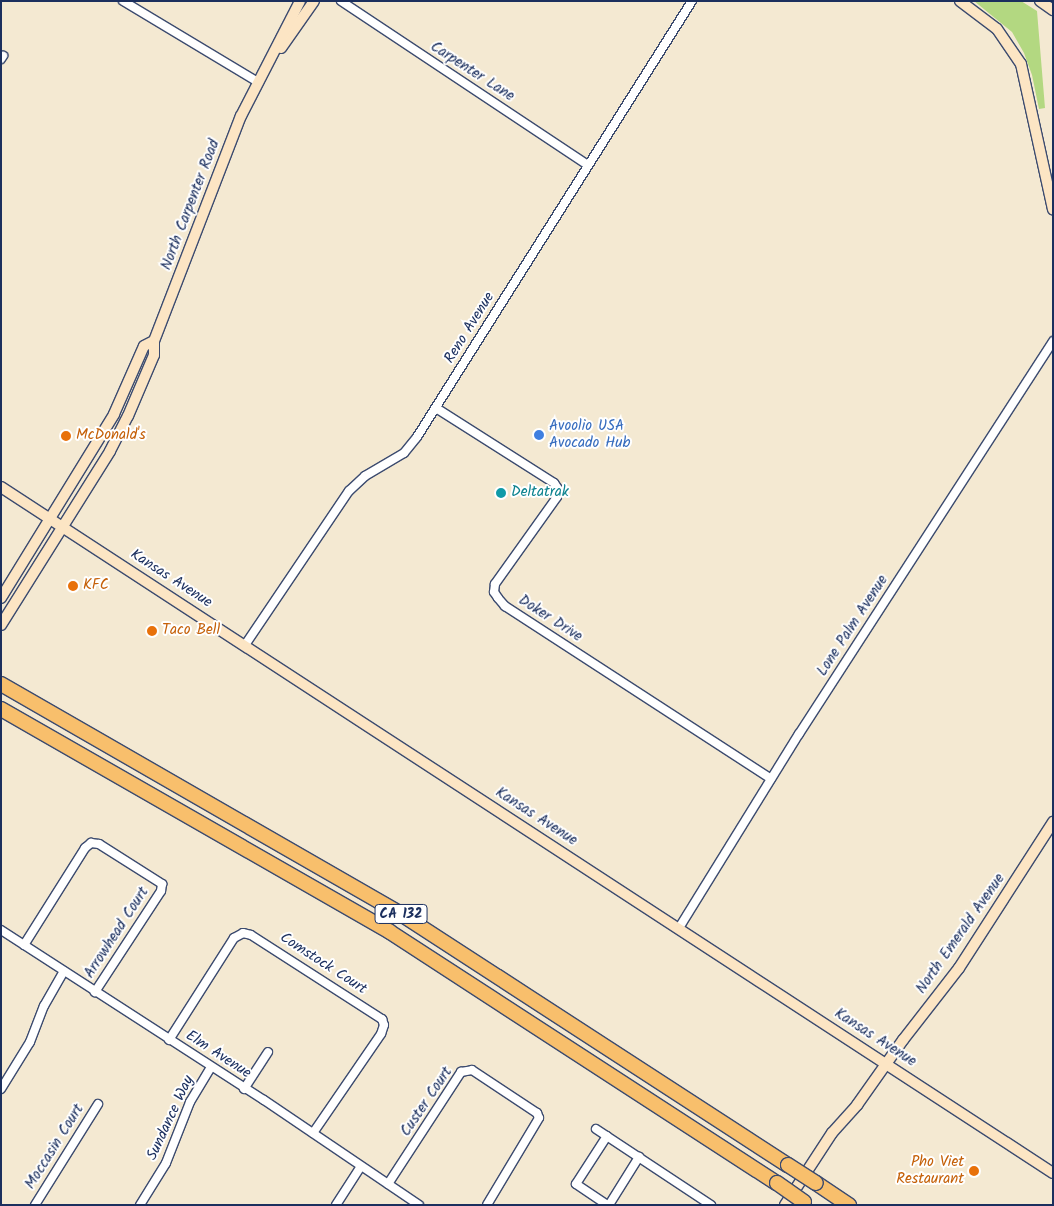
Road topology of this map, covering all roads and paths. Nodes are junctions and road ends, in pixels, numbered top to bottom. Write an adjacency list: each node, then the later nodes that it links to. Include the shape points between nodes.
1 (300, 1): 9 (main road, North Carpenter Road)
2 (314, 1): 9 (main road, North Carpenter Road)
3 (341, 1): 10 (street, Carpenter Lane)
4 (692, 1): 10 (street, Reno Avenue)
5 (960, 1): 11 (main road, via 997,29 1021,64)
6 (1040, 1): 8 (main road)
7 (128, 2): 9 (street)
8 (1053, 10)
9 (258, 82): 12 (main road, North Carpenter Road, via 241,116)
10 (588, 165): 14 (street, Reno Avenue)
11 (1053, 210)
12 (154, 341): 16 (main road, North Carpenter Road, via 144,346 114,414); 17 (main road, North Carpenter Road, via 154,355 128,416)
13 (1053, 341): 23 (street, Lone Palm Avenue)
14 (436, 408): 20 (street, Reno Avenue, via 404,453 365,476 349,491); 23 (street, Doker Drive, via 554,483 559,490 496,584 494,592 498,598 514,612)
15 (1, 488): 16 (main road, Kansas Avenue)
16 (51, 519): 17 (main road, Kansas Avenue); 18 (main road, North Carpenter Road)
17 (63, 527): 19 (main road, North Carpenter Road); 20 (main road, Kansas Avenue)
18 (1, 598)
19 (1, 625)
20 (245, 645): 25 (main road, Kansas Avenue)
21 (1, 684): 54 (highway, CA 132, bridge, via 390,908)
22 (1, 709): 45 (highway, CA 132, bridge, via 390,932)
23 (771, 779): 25 (street, Lone Palm Avenue)
24 (1053, 822): 32 (main road, North Emerald Avenue, via 959,968)
25 (679, 928): 32 (main road, Kansas Avenue)
26 (1, 930): 27 (street, Elm Avenue)
27 (24, 945): 28 (street, Elm Avenue); 29 (street, Arrowhead Court, via 91,843 99,844 162,884 161,891)
28 (64, 971): 29 (street, Elm Avenue); 34 (street, via 44,1006 30,1042)
29 (95, 992): 30 (street, Elm Avenue)
30 (169, 1040): 33 (street, Elm Avenue); 38 (street, Comstock Court, via 234,938 243,933 382,1018 384,1025 380,1034)
31 (268, 1052): 35 (street)
32 (888, 1064): 42 (main road, Kansas Avenue); 53 (main road, North Emerald Avenue, via 832,1133)
33 (211, 1067): 35 (street, Elm Avenue); 47 (street, Sundance Way, via 190,1102 166,1163)
34 (1, 1089)
35 (244, 1089): 38 (street, Elm Avenue)
36 (98, 1104): 46 (street, Moccasin Court)
37 (596, 1129): 39 (street)
38 (313, 1133): 41 (street, Elm Avenue)
39 (607, 1136): 40 (street); 51 (street, via 576,1184)
40 (639, 1158): 44 (street); 51 (street)
41 (361, 1166): 43 (street, Elm Avenue); 48 (street)
42 (1053, 1173)
43 (388, 1184): 49 (street, Elm Avenue); 50 (street, Custer Court, via 461,1072 472,1070 537,1113 539,1118)
44 (699, 1202): 52 (street)
45 (806, 1204)
46 (35, 1205)
47 (140, 1205)
48 (336, 1205)
49 (419, 1205)
50 (487, 1205)
51 (608, 1205)
52 (711, 1205)
53 (785, 1205)
54 (849, 1205)

